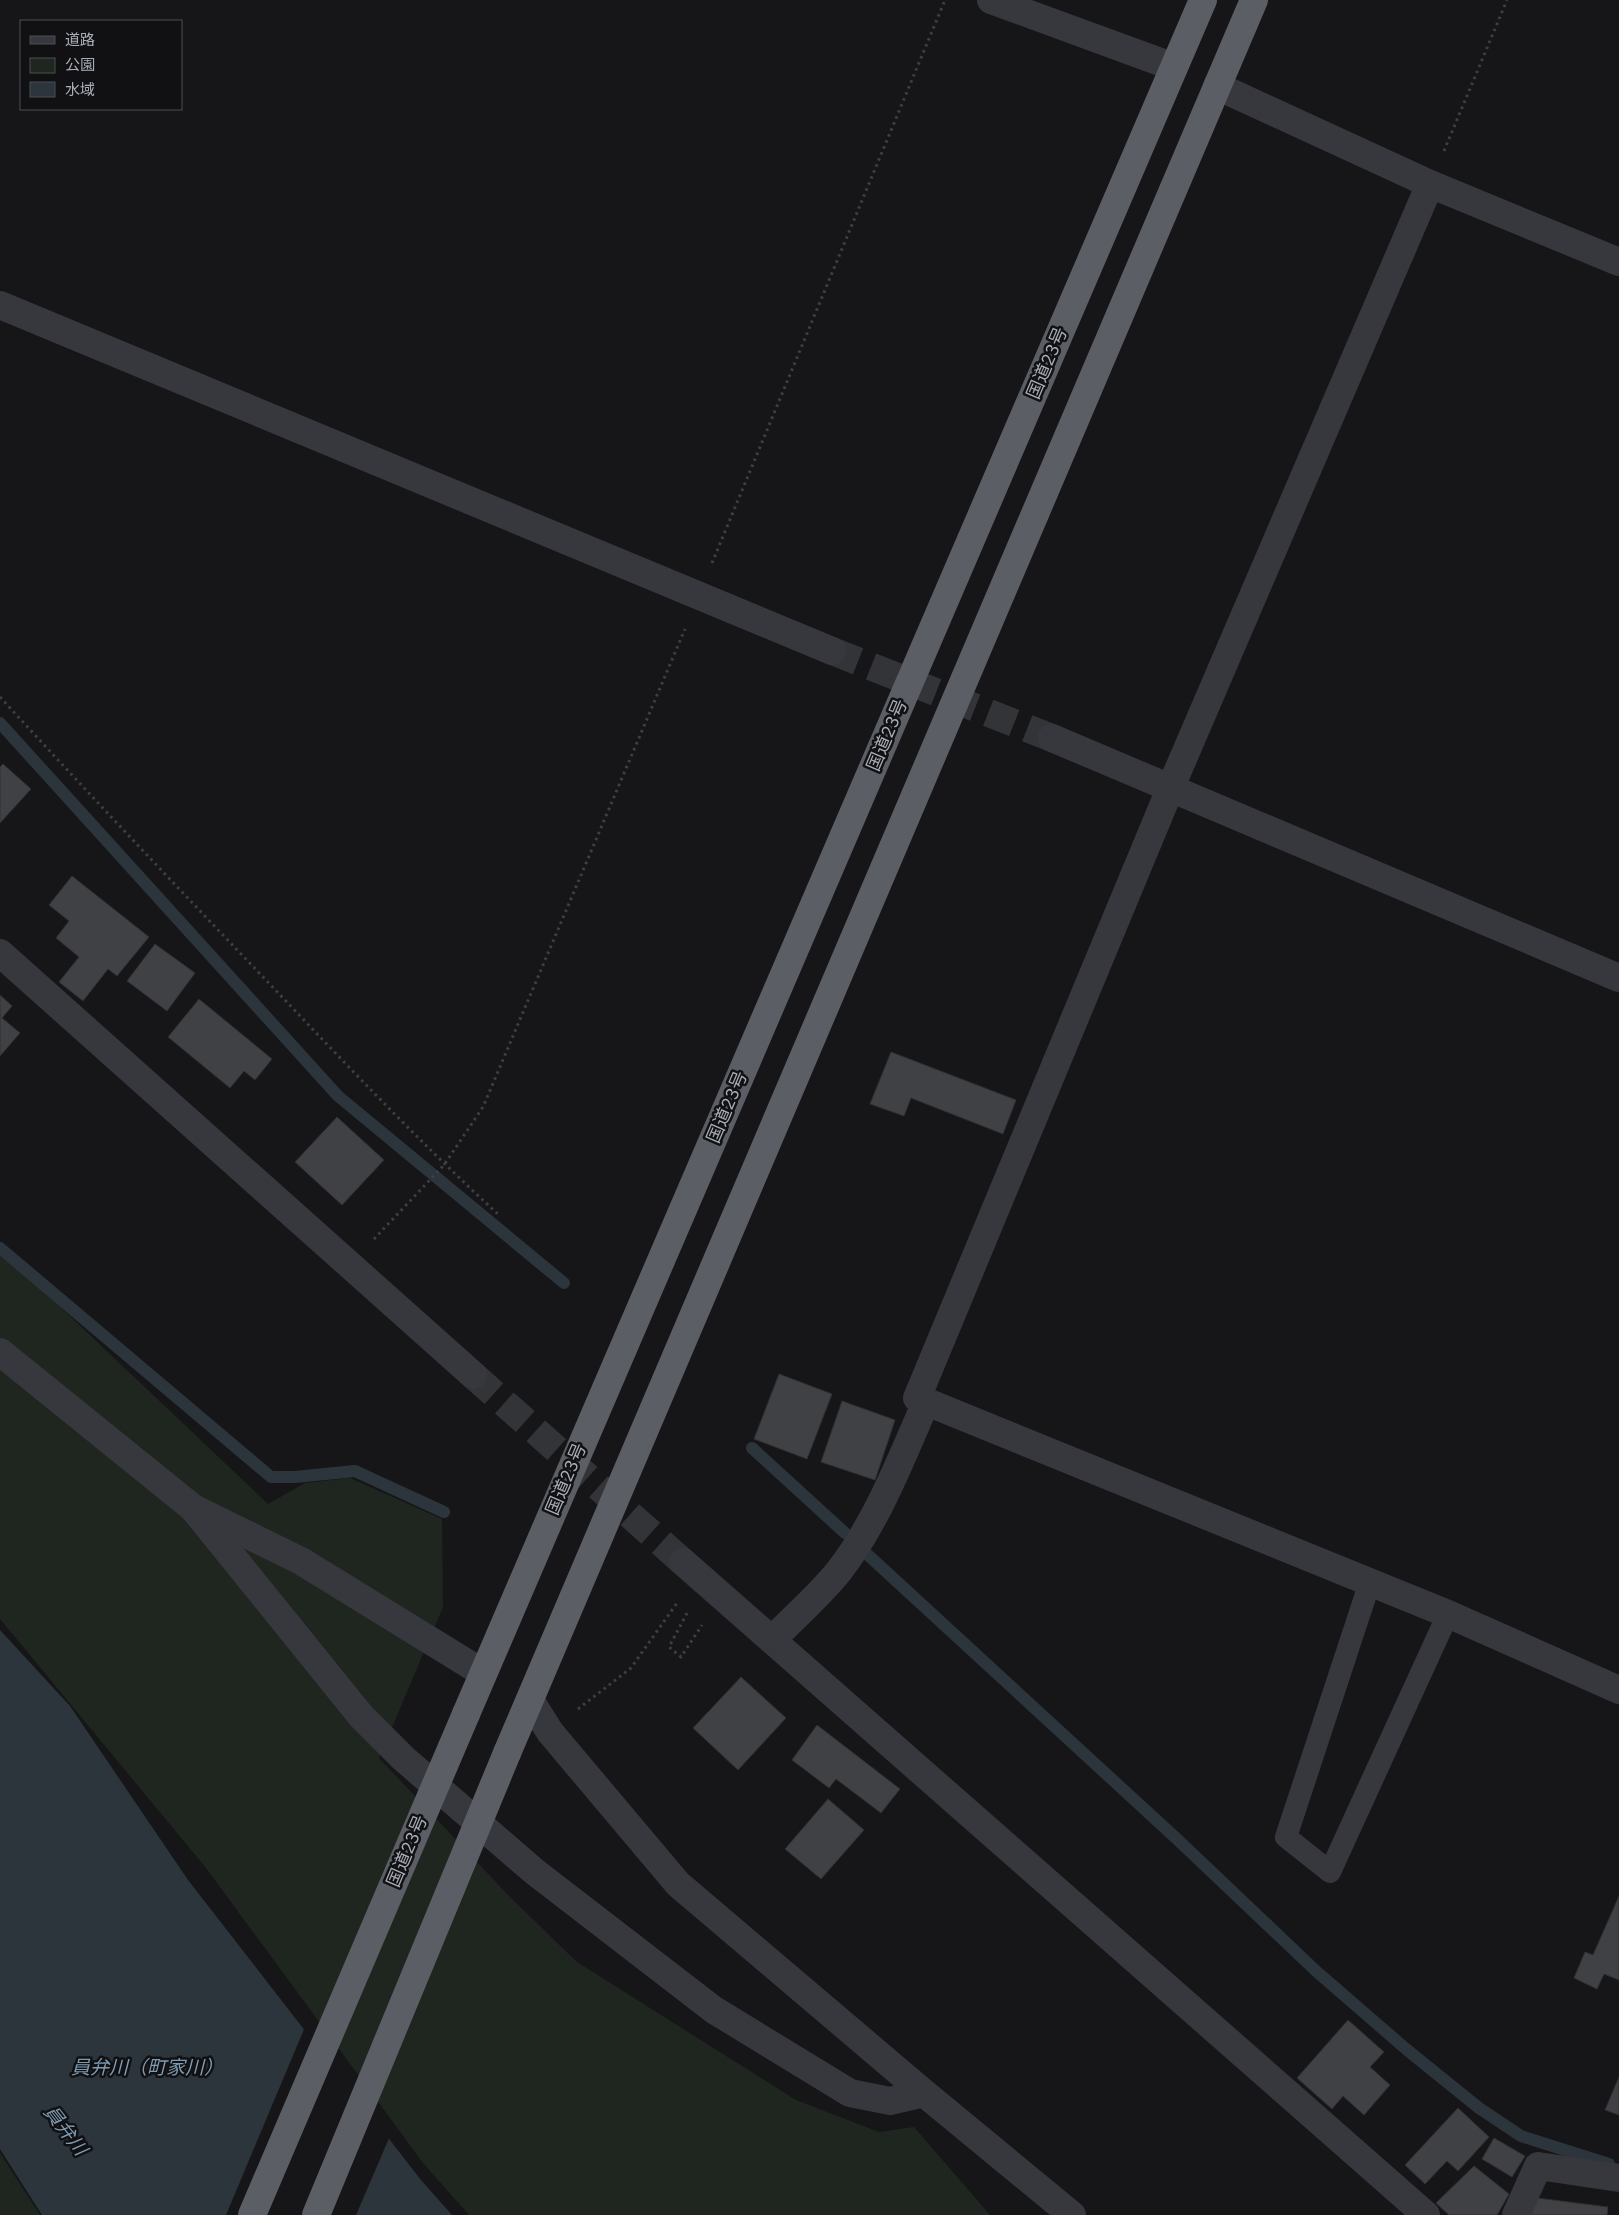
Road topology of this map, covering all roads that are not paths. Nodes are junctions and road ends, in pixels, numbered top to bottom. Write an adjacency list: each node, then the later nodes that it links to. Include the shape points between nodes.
1 (991, 0): 4 (street)
2 (1203, 0): 4 (highway, 国道23号)
3 (1254, 0): 5 (highway)
4 (1174, 67): 22 (highway, 国道23号)
5 (1217, 86): 6 (street); 24 (highway)
6 (1430, 184): 7 (street); 11 (street)
7 (1619, 262)
8 (0, 306): 9 (street)
9 (832, 651)
10 (1052, 738): 11 (street)
11 (1170, 789): 13 (street); 16 (street, via 917,1398)
12 (0, 952): 15 (street)
13 (1619, 978)
14 (0, 1352): 17 (street)
15 (473, 1375)
16 (926, 1402): 19 (street); 21 (street, via 892,1478 853,1551 838,1573)
17 (194, 1508): 22 (street, via 301,1561); 25 (street, via 361,1716 403,1758 535,1872 714,2010 850,2093 890,2101)
18 (683, 1562): 21 (street)
19 (1370, 1582): 20 (street); 20 (lane, via 1286,1837 1330,1872)
20 (1448, 1614): 23 (street)
21 (772, 1640): 30 (street)
22 (483, 1673): 27 (highway, 国道23号, bridge)
23 (1619, 1690)
24 (530, 1700): 25 (street, via 550,1732 678,1884); 28 (highway, bridge)
25 (924, 2093): 29 (street)
26 (1619, 2178): 31 (street, via 1538,2166)
27 (252, 2215)
28 (316, 2215)
29 (1072, 2215)
30 (1426, 2215)
31 (1516, 2215)

